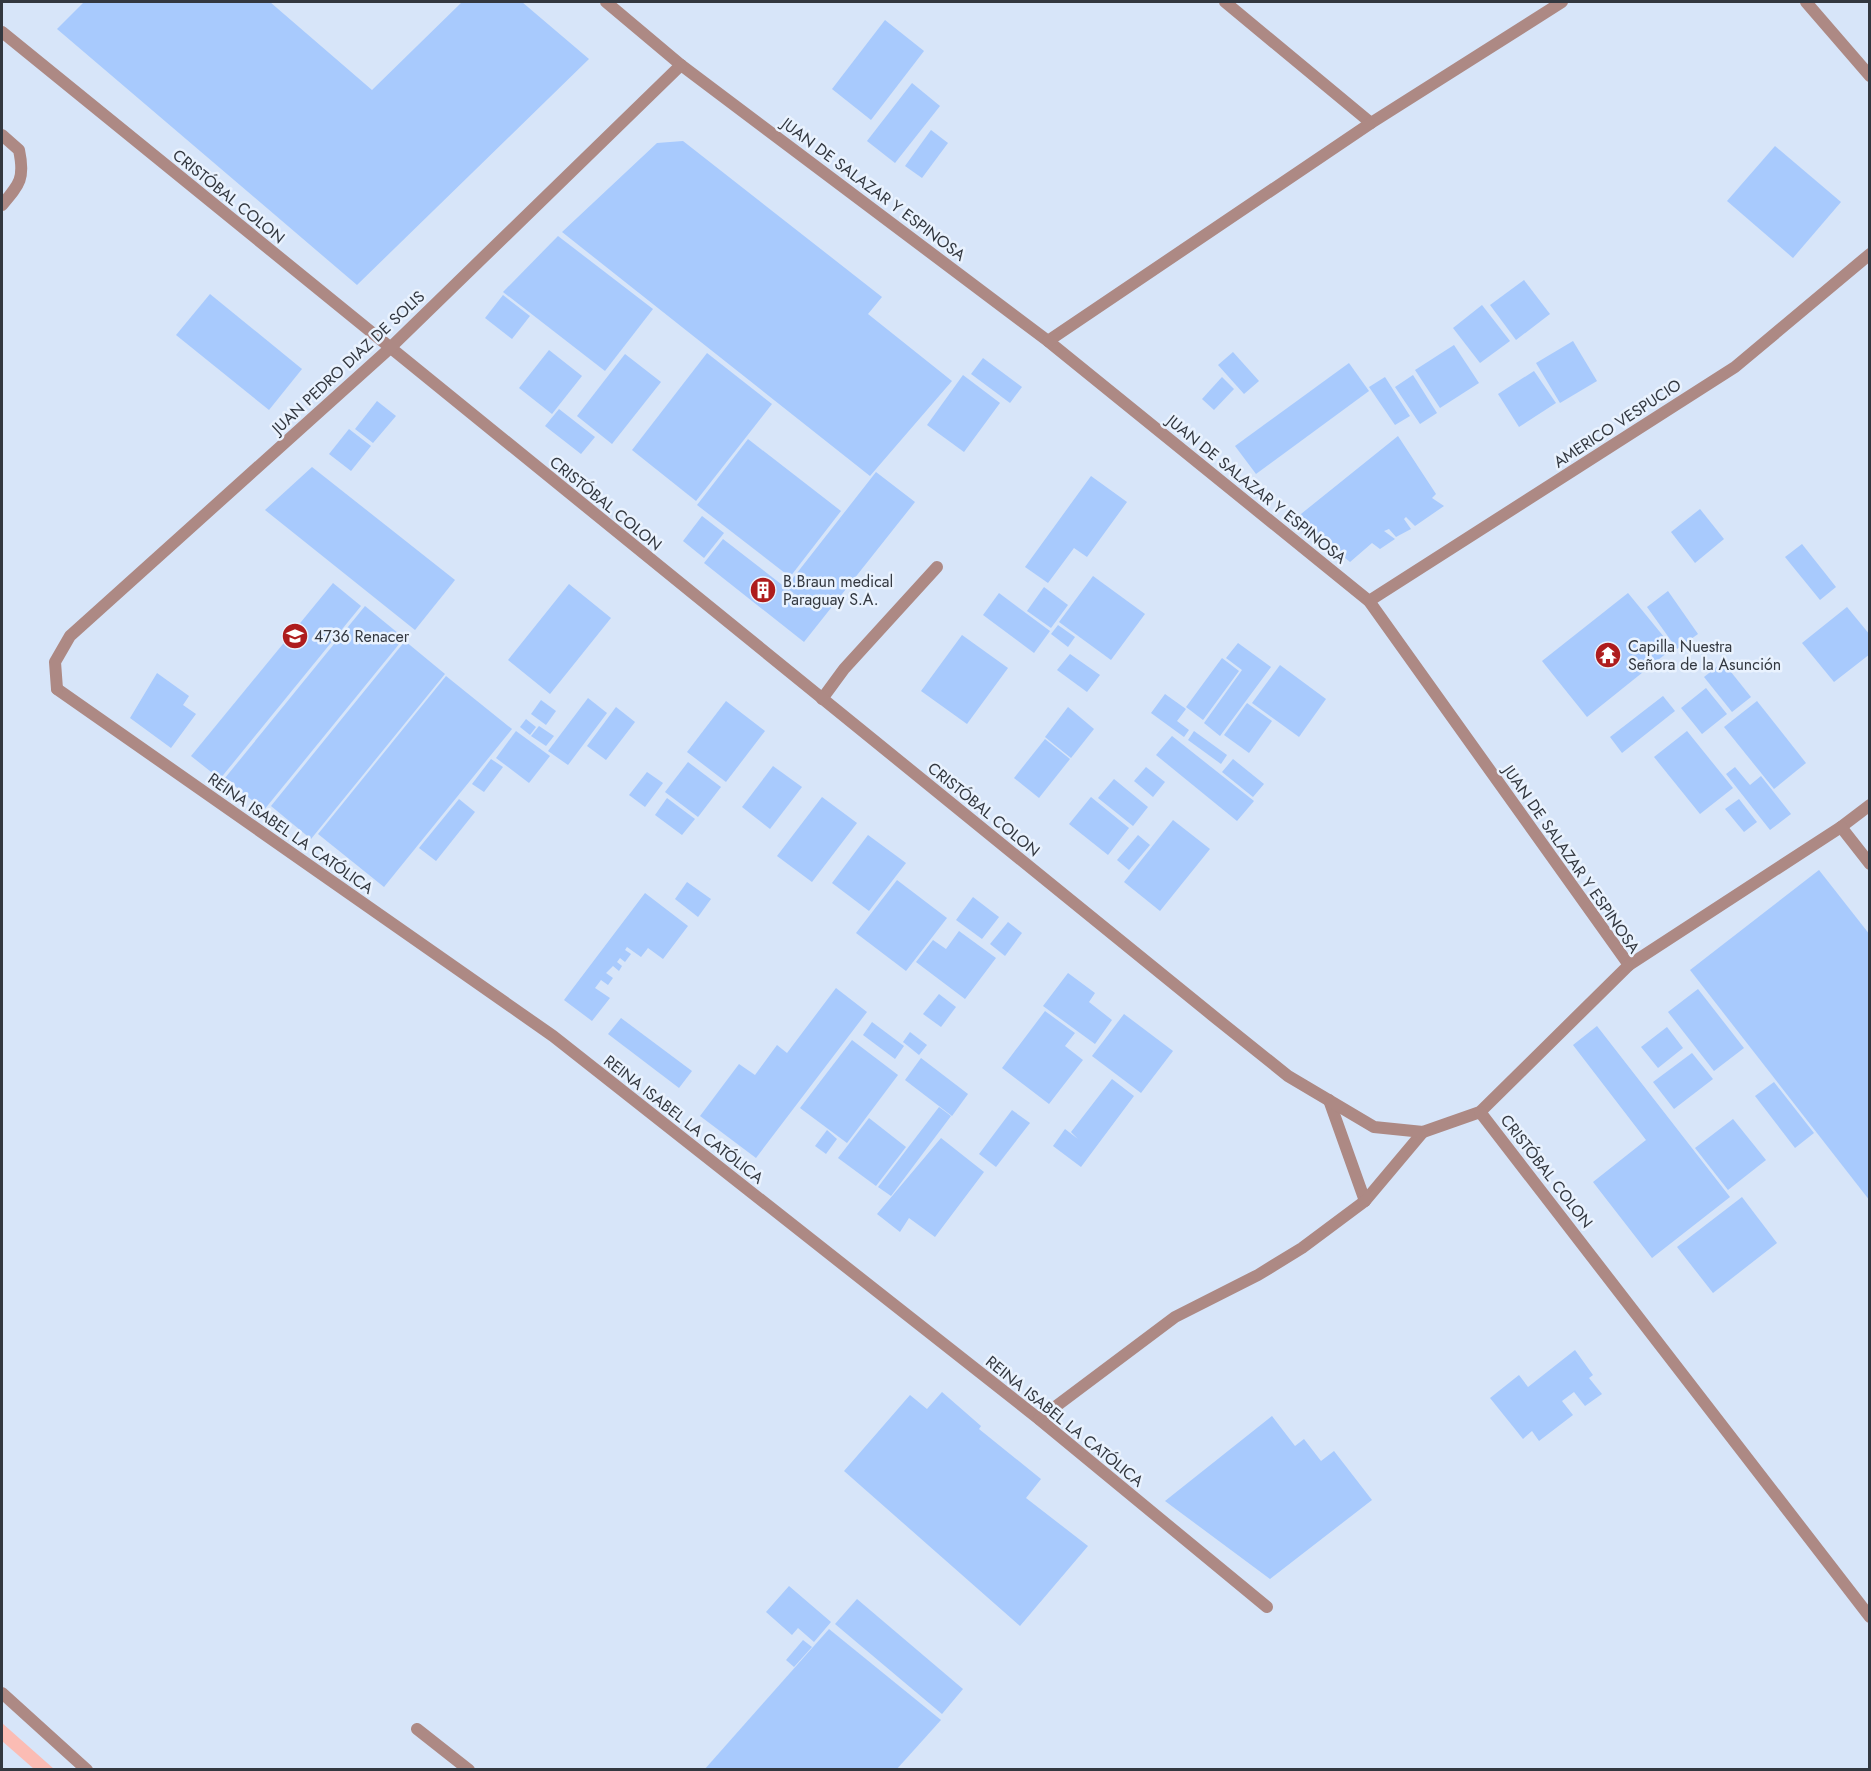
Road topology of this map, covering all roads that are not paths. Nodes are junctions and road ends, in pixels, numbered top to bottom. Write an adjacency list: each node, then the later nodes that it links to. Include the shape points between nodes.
1 (606, 2): 6 (street, JUAN DE SALAZAR Y ESPINOSA)
2 (1225, 2): 8 (street)
3 (1562, 2): 8 (street)
4 (1806, 2): 7 (street)
5 (2, 32): 13 (street, CRISTÓBAL COLON)
6 (681, 65): 12 (street, JUAN DE SALAZAR Y ESPINOSA); 13 (street, JUAN PEDRO DIAZ DE SOLIS)
7 (1869, 76)
8 (1371, 123): 12 (street)
9 (2, 135): 10 (street, via 20,150 23,168 19,184)
10 (2, 204)
11 (1869, 254): 15 (street, AMERICO VESPUCIO, via 1735,367)
12 (1048, 340): 15 (street, JUAN DE SALAZAR Y ESPINOSA)
13 (390, 348): 16 (street, JUAN PEDRO DIAZ DE SOLIS, via 70,636 55,662); 17 (street, CRISTÓBAL COLON)
14 (937, 567): 17 (street, via 844,669)
15 (1369, 601): 21 (street, JUAN DE SALAZAR Y ESPINOSA)
16 (57, 689): 26 (street, REINA ISABEL LA CATÓLICA, via 553,1036)
17 (822, 699): 22 (street, CRISTÓBAL COLON, via 1288,1076)
18 (1869, 806): 19 (street)
19 (1841, 827): 20 (street); 21 (street)
20 (1869, 864)
21 (1629, 965): 23 (street, JUAN DE SALAZAR Y ESPINOSA)
22 (1329, 1100): 24 (street, CRISTÓBAL COLON, via 1374,1127); 25 (street)
23 (1480, 1112): 24 (street, CRISTÓBAL COLON); 28 (street, CRISTÓBAL COLON)
24 (1423, 1132): 25 (street)
25 (1365, 1201): 26 (street, via 1284,1259 1175,1317)
26 (1039, 1419): 27 (street, REINA ISABEL LA CATÓLICA)
27 (1267, 1607)
28 (1869, 1617)
29 (2, 1693): 31 (street)
30 (417, 1729): 32 (street)
31 (87, 1770)
32 (469, 1770)

